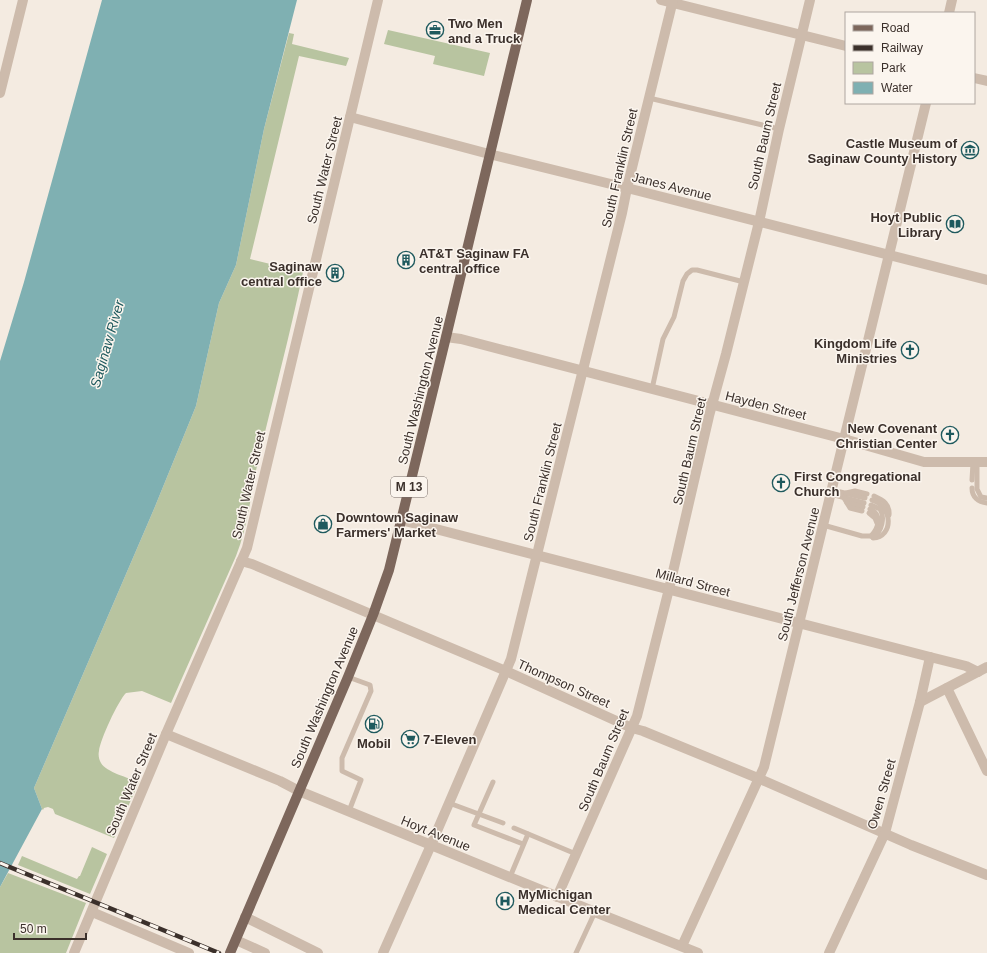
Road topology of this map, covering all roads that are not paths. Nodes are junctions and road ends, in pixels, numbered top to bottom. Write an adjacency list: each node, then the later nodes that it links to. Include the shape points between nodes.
1 (23, 0): 13 (street)
2 (378, 0): 16 (street, South Water Street)
3 (527, 0): 18 (main road, South Washington Avenue / M 13)
4 (661, 0): 7 (street)
5 (810, 0): 9 (street, South Baum Street)
6 (952, 0): 8 (street)
7 (673, 1): 9 (street); 14 (street, South Franklin Street)
8 (949, 12)
9 (802, 35): 10 (street); 17 (street, South Baum Street)
10 (845, 46)
11 (975, 78): 12 (street)
12 (987, 81)
13 (0, 93)
14 (649, 98): 17 (lane); 19 (street, South Franklin Street)
15 (926, 104): 21 (street, South Jefferson Avenue)
16 (350, 117): 18 (street, Janes Avenue); 43 (street, South Water Street, via 247,548)
17 (779, 129): 20 (street, South Baum Street)
18 (489, 154): 19 (street, Janes Avenue); 24 (main road, South Washington Avenue / M 13)
19 (627, 188): 20 (street, Janes Avenue); 25 (street, South Franklin Street)
20 (759, 222): 21 (street, Janes Avenue); 23 (street, South Baum Street)
21 (889, 255): 22 (street, Janes Avenue); 28 (street, South Jefferson Avenue)
22 (987, 280)
23 (744, 282): 26 (lane, via 697,270 692,270 685,276 674,317 663,339); 27 (street, South Baum Street)
24 (446, 337): 25 (street, Hayden Street, via 462,338); 38 (main road, South Washington Avenue / M 13)
25 (583, 370): 26 (street, Hayden Street); 42 (street, South Franklin Street)
26 (652, 389): 27 (street, Hayden Street)
27 (712, 405): 28 (street, Hayden Street); 44 (street, South Baum Street)
28 (844, 439): 29 (street, Hayden Street, via 924,462); 32 (street, South Jefferson Avenue)
29 (979, 463): 30 (lane); 34 (lane, via 977,491 982,498)
30 (972, 480)
31 (972, 488): 36 (lane, via 976,499)
32 (832, 492): 33 (lane); 39 (street, South Jefferson Avenue)
33 (844, 496): 35 (lane); 35 (lane, via 847,503); 35 (lane, via 855,491)
34 (987, 498)
35 (864, 503)
36 (987, 503)
37 (871, 505): 40 (lane, via 878,502 885,508 888,520 885,531 880,537); 41 (lane, via 878,514 877,526 874,533); 41 (lane, via 881,510 882,521 878,533)
38 (401, 520): 42 (street, Millard Street); 45 (main road, South Washington Avenue / M 13, via 389,570)
39 (823, 525): 40 (lane); 46 (street, South Jefferson Avenue)
40 (862, 536): 41 (lane)
41 (868, 537)
42 (537, 556): 44 (street, Millard Street); 49 (street, South Franklin Street)
43 (241, 561): 45 (street, Thompson Street); 54 (street, South Water Street)
44 (669, 589): 46 (street, Millard Street); 53 (street, South Baum Street)
45 (373, 615): 49 (street, Thompson Street); 50 (main road, South Washington Avenue / M 13)
46 (799, 623): 47 (street, Millard Street); 56 (street, South Jefferson Avenue)
47 (930, 657): 48 (street, Millard Street); 52 (street, Owen Street)
48 (982, 669): 51 (street, Millard Street)
49 (506, 671): 53 (street, Thompson Street); 59 (street, South Franklin Street)
50 (348, 677): 58 (main road, South Washington Avenue / M 13); 60 (lane, via 370,685 371,690 342,758 342,771 361,780)
51 (947, 688): 52 (street, Millard Street); 55 (street)
52 (920, 702): 64 (street, Owen Street)
53 (632, 728): 56 (street, Thompson Street); 68 (street, South Baum Street)
54 (166, 734): 58 (street, Hoyt Avenue); 72 (street, South Water Street)
55 (987, 771)
56 (760, 779): 64 (street, Thompson Street); 76 (street, South Jefferson Avenue)
57 (493, 782): 61 (lane)
58 (299, 791): 60 (street, Hoyt Avenue); 74 (main road, South Washington Avenue / M 13)
59 (449, 803): 61 (lane); 67 (street, South Franklin Street)
60 (349, 811): 67 (street, Hoyt Avenue)
61 (479, 814): 62 (lane); 66 (lane, via 474,825)
62 (502, 824)
63 (514, 828): 65 (lane)
64 (886, 833): 69 (street, Thompson Street); 85 (street, Owen Street)
65 (528, 834): 66 (lane); 68 (lane)
66 (523, 844): 70 (lane)
67 (431, 845): 70 (street, Hoyt Avenue); 82 (street, South Franklin Street)
68 (576, 854): 71 (street, South Baum Street)
69 (987, 875)
70 (510, 877): 71 (street, Hoyt Avenue)
71 (557, 896): 73 (street, Hoyt Avenue)
72 (92, 912): 77 (street, South Water Street); 78 (street)
73 (595, 912): 76 (street, Hoyt Avenue); 83 (lane)
74 (245, 917): 75 (main road, South Washington Avenue / M 13); 81 (street)
75 (236, 940): 79 (main road, South Washington Avenue / M 13); 80 (street)
76 (682, 946): 84 (street, Hoyt Avenue)
77 (74, 953)
78 (189, 953)
79 (230, 953)
80 (265, 953)
81 (318, 953)
82 (383, 953)
83 (576, 953)
84 (698, 953)
85 (829, 953)

